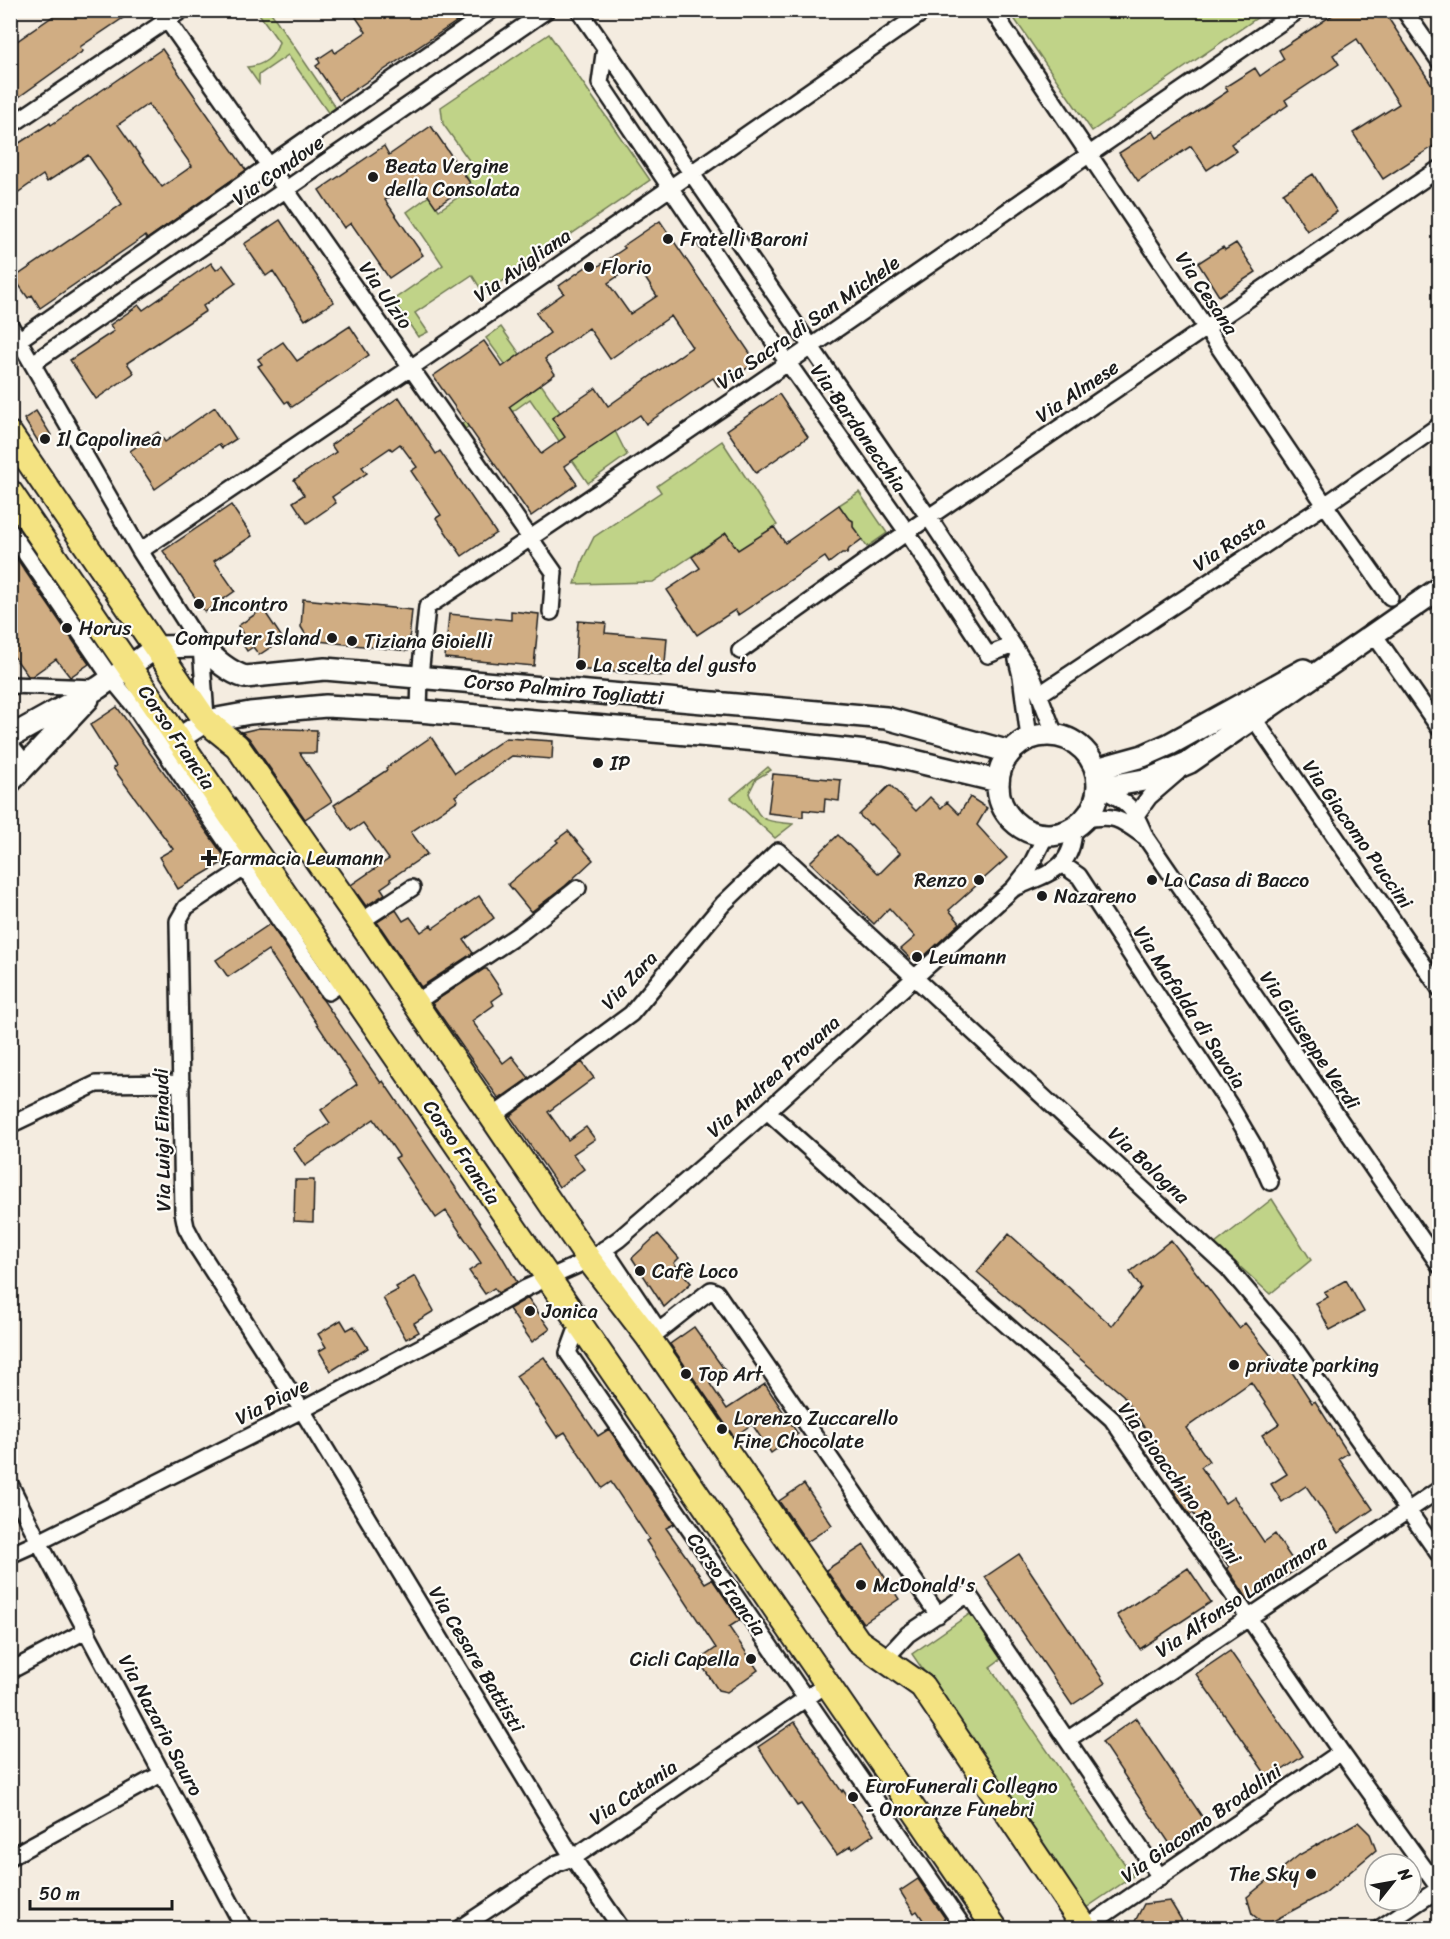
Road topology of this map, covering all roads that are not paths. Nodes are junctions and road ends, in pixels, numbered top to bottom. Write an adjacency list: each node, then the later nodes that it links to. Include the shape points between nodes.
1 (182, 10): 9 (street)
2 (492, 10): 14 (street, Via Condove)
3 (547, 10): 18 (street, Via Condove)
4 (579, 10): 10 (street, Via Bardonecchia)
5 (926, 10): 16 (street, Via Avigliana)
6 (992, 10): 13 (street, Via Cesana)
7 (1299, 10): 13 (street, Via Sacra di San Michele)
8 (1404, 10): 11 (street)
9 (163, 16): 12 (street); 14 (street, Via Ulzio)
10 (605, 46): 16 (street, Via Bardonecchia); 17 (street, Via Bardonecchia, via 600,83)
11 (1440, 62)
12 (10, 126)
13 (1088, 154): 20 (street, Via Cesana); 22 (street, Via Sacra di San Michele)
14 (269, 165): 18 (street, Via Ulzio); 21 (street, Via Condove)
15 (1440, 168): 20 (street, Via Almese)
16 (693, 172): 17 (street, Via Avigliana); 22 (street, Via Bardonecchia)
17 (670, 188): 24 (street, Via Bardonecchia); 25 (street, Via Avigliana)
18 (286, 190): 23 (street, Via Condove); 25 (street, Via Ulzio)
19 (10, 326): 21 (street, Corso Francia)
20 (1206, 328): 29 (street, Via Cesana); 30 (street, Via Almese)
21 (20, 339): 23 (street, Corso Francia)
22 (810, 346): 24 (street, Via Sacra di San Michele); 30 (street, Via Bardonecchia)
23 (33, 363): 34 (street, Corso Francia)
24 (788, 363): 32 (street, Via Bardonecchia); 33 (street, Via Sacra di San Michele)
25 (412, 367): 33 (street, Via Ulzio); 34 (street, Via Avigliana)
26 (1440, 425): 29 (street, Via Rosta)
27 (10, 434): 41 (main road, Corso Francia)
28 (10, 492): 44 (main road, Corso Francia)
29 (1325, 505): 36 (street, Via Cesana); 46 (street, Via Rosta)
30 (929, 518): 32 (street, Via Almese); 39 (street, Via Bardonecchia)
31 (10, 531): 44 (street, Corso Francia)
32 (907, 532): 39 (street, Via Bardonecchia, via 988,655); 42 (street, Via Almese)
33 (531, 538): 37 (street, Via Ulzio, via 554,572); 43 (street, Via Sacra di San Michele, via 427,607)
34 (140, 551): 40 (street, Corso Francia)
35 (1440, 588): 38 (street)
36 (1390, 597)
37 (551, 612)
38 (1373, 633): 48 (street); 50 (street)
39 (1013, 645): 46 (street, Via Bardonecchia); 54 (street, Via Bardonecchia)
40 (201, 646): 41 (street); 43 (street, Corso Palmiro Togliatti, via 217,662 245,677 325,669); 49 (street, Corso Francia)
41 (157, 647): 44 (street); 49 (main road, Corso Francia)
42 (740, 651)
43 (420, 676): 47 (street, Via Sacra di San Michele); 56 (street, Corso Palmiro Togliatti, via 886,718)
44 (113, 677): 45 (street); 52 (street); 53 (main road, Corso Francia); 58 (street); 68 (street, Corso Francia)
45 (10, 685)
46 (1040, 694): 51 (street, Via Bardonecchia)
47 (419, 711): 49 (street, Corso Palmiro Togliatti, via 326,706); 60 (street, Corso Palmiro Togliatti, via 885,754)
48 (1248, 711): 57 (street); 59 (street); 75 (street, Via Giacomo Puccini)
49 (207, 721): 53 (street, Corso Palmiro Togliatti); 72 (main road, Corso Francia, via 237,746)
50 (1440, 729)
51 (1055, 735): 54 (street); 59 (street, via 1082,747)
52 (10, 737)
53 (178, 738): 74 (main road, Corso Francia)
54 (1029, 738): 56 (street)
55 (10, 744): 58 (street)
56 (1010, 752): 60 (street)
57 (1189, 763): 59 (street, via 1150,778); 62 (street, via 1149,797)
58 (26, 765): 61 (street)
59 (1098, 778): 62 (street, Via Giuseppe Verdi); 63 (street, via 1095,804)
60 (998, 781): 64 (street, via 1000,800 1012,819 1033,833)
61 (10, 782)
62 (1136, 815): 65 (street, Via Giuseppe Verdi)
63 (1080, 824): 64 (street, via 1060,834); 65 (street, Via Giuseppe Verdi, via 1108,815); 67 (street, via 1070,855)
64 (1046, 835): 71 (street, Via Andrea Provana, via 1029,869)
65 (1146, 838): 83 (street, Via Giuseppe Verdi)
66 (777, 851): 73 (street, Via Bologna); 79 (street, Via Zara, via 723,904 631,1014)
67 (1062, 864): 71 (street, Via Andrea Provana); 81 (street, Via Mafalda di Savoia, via 1079,876 1231,1107)
68 (244, 868): 74 (street, Corso Francia, via 328,992); 77 (street, Via Luigi Einaudi, via 186,908 178,921)
69 (412, 888): 72 (street)
70 (578, 888): 76 (street, via 522,932)
71 (1014, 888): 73 (street, Via Andrea Provana)
72 (360, 922): 76 (main road, Corso Francia)
73 (916, 977): 78 (street, Via Andrea Provana); 90 (street, Via Bologna, via 1228,1268 1285,1335)
74 (344, 981): 84 (main road, Corso Francia)
75 (1440, 989)
76 (416, 1003): 79 (main road, Corso Francia)
77 (182, 1083): 80 (street, via 96,1084); 87 (street, Via Luigi Einaudi, via 186,1227)
78 (767, 1111): 82 (street, Via Andrea Provana); 95 (street, Via Gioacchino Rossini, via 1112,1419)
79 (492, 1117): 82 (main road, Corso Francia)
80 (10, 1125)
81 (1270, 1182)
82 (597, 1254): 84 (street, Via Andrea Provana); 86 (main road, Corso Francia)
83 (1440, 1266)
84 (548, 1278): 85 (main road, Corso Francia); 87 (street, Via Piave)
85 (579, 1323): 99 (main road, Corso Francia); 100 (street, Corso Francia, via 568,1353)
86 (653, 1334): 94 (street, via 711,1290 716,1292); 97 (main road, Corso Francia, via 858,1641)
87 (302, 1410): 91 (street, Via Piave); 107 (street, Via Cesare Battisti)
88 (10, 1484): 91 (street, Via Nazario Sauro)
89 (1440, 1489): 90 (street, Via Alfonso Lamarmora)
90 (1408, 1510): 93 (street, Via Bologna); 95 (street, Via Alfonso Lamarmora)
91 (39, 1542): 92 (street, Via Piave); 96 (street, Via Nazario Sauro)
92 (10, 1555)
93 (1440, 1556)
94 (938, 1615): 97 (street, via 908,1634); 101 (street, via 968,1594)
95 (1248, 1616): 101 (street, Via Alfonso Lamarmora); 102 (street, Via Gioacchino Rossini)
96 (87, 1630): 98 (street); 103 (street, Via Nazario Sauro)
97 (884, 1661): 112 (main road, Corso Francia, via 922,1686)
98 (10, 1671)
99 (827, 1684): 100 (street, Via Catania); 104 (main road, Corso Francia)
100 (806, 1698): 105 (street, Corso Francia); 107 (street, Via Catania)
101 (1067, 1740): 108 (street)
102 (1341, 1752): 108 (street, Via Giacomo Brodolini); 109 (street, Via Gioacchino Rossini)
103 (163, 1773): 106 (street); 113 (street, Via Nazario Sauro)
104 (925, 1826): 105 (street); 110 (main road, Corso Francia)
105 (904, 1840): 111 (street, Corso Francia)
106 (10, 1857)
107 (573, 1858): 114 (street, Via Catania, via 558,1863); 115 (street, Via Cesare Battisti)
108 (1160, 1877): 112 (street, Via Giacomo Brodolini)
109 (1439, 1889): 116 (street)
110 (989, 1919): 111 (street)
111 (960, 1927)
112 (1085, 1928)
113 (244, 1929)
114 (460, 1929)
115 (621, 1929)
116 (1380, 1929)

